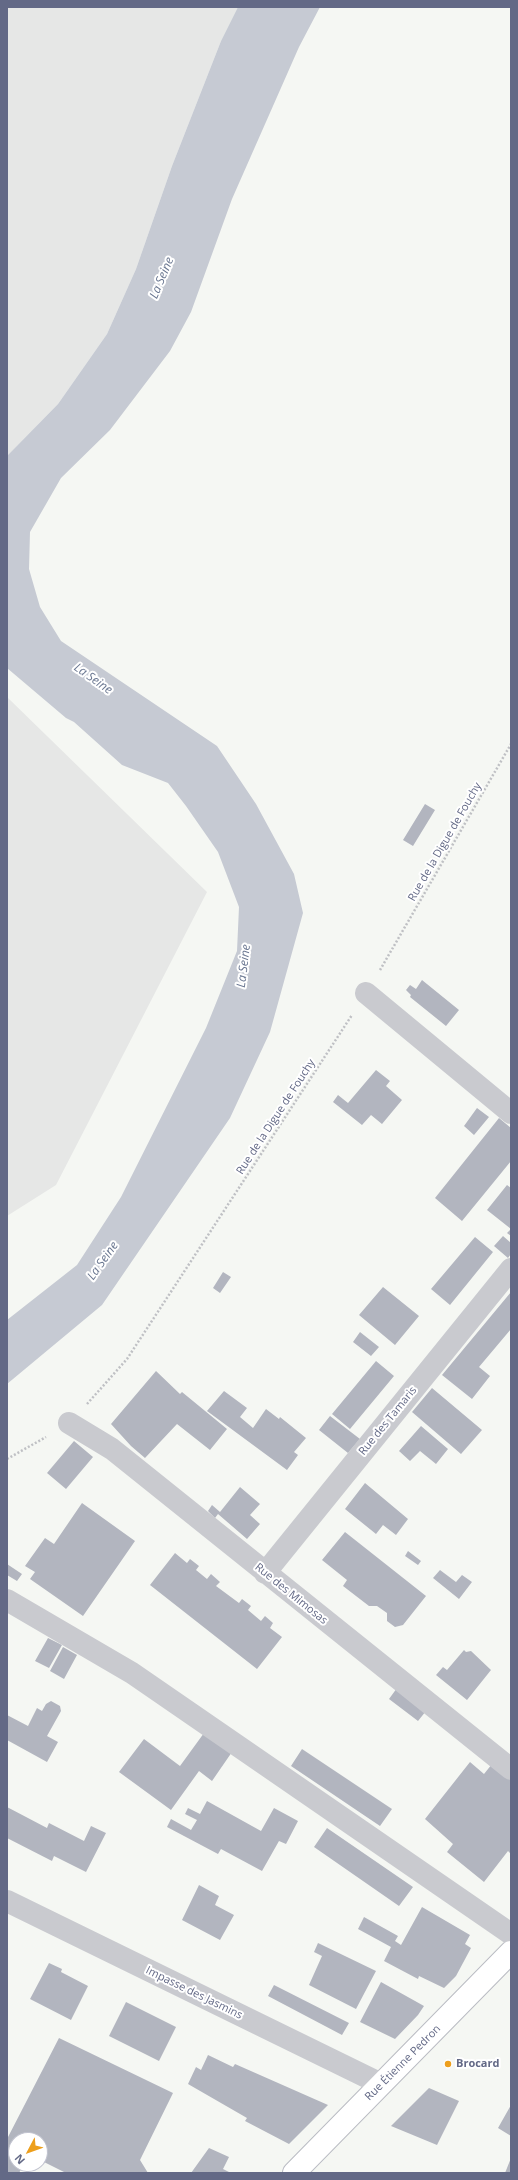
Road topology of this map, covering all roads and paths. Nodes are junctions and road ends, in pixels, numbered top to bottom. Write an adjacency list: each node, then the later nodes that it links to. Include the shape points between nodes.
1 (511, 744): 2 (path, Rue de la Digue de Fouchy)
2 (366, 993): 3 (street); 5 (path, Rue de la Digue de Fouchy, via 127,1359)
3 (511, 1113)
4 (511, 1269): 7 (street, Rue des Tamaris)
5 (69, 1423): 6 (path, Rue de la Digue de Fouchy); 7 (street, Rue des Mimosas, via 112,1450)
6 (7, 1459)
7 (265, 1573): 9 (street, Rue des Mimosas)
8 (7, 1600): 11 (street, via 132,1673)
9 (511, 1769)
10 (7, 1901): 13 (street, Impasse des Jasmins)
11 (511, 1934)
12 (511, 1952): 13 (street, Rue Étienne Pedron)
13 (381, 2084): 14 (street, Rue Étienne Pedron)
14 (294, 2173)

